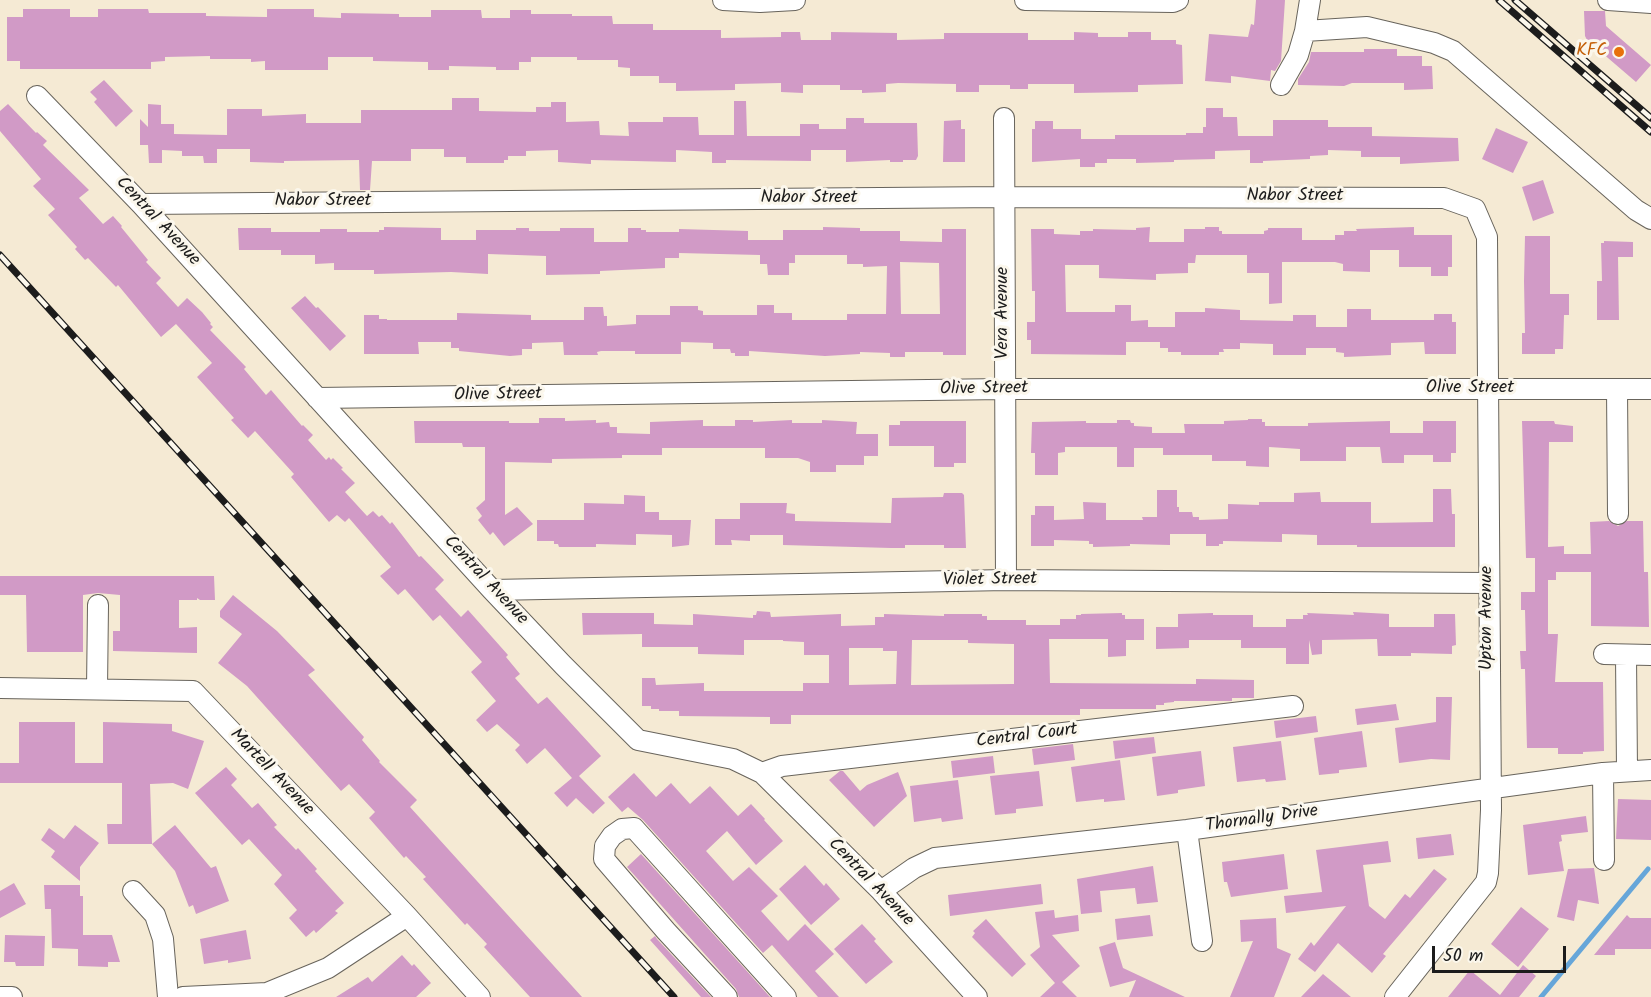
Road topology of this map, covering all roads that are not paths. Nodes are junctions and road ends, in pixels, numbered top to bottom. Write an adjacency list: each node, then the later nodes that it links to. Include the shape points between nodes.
1 (723, 0): 2 (street)
2 (795, 0)
3 (1025, 0): 4 (street)
4 (1178, 0)
5 (1310, 0): 8 (street)
6 (1608, 0): 7 (street)
7 (1651, 3)
8 (1305, 31): 9 (street, via 1298,55); 15 (street, via 1367,27 1453,51)
9 (1281, 85)
10 (37, 96): 13 (street, Central Avenue)
11 (1004, 118): 12 (street, Vera Avenue)
12 (1004, 197): 13 (street, Nabor Street); 14 (street, Nabor Street, via 1444,198); 16 (street, Vera Avenue)
13 (141, 204): 20 (street, Central Avenue)
14 (1475, 209): 19 (street, Upton Avenue, via 1487,237)
15 (1651, 219)
16 (1004, 389): 19 (street, Olive Street); 20 (street, Olive Street); 22 (street, Vera Avenue)
17 (1617, 389): 18 (street, Olive Street); 19 (street, Olive Street); 21 (street)
18 (1651, 389)
19 (1487, 390): 23 (street, Upton Avenue)
20 (317, 398): 24 (street, Central Avenue)
21 (1618, 514)
22 (1006, 580): 23 (street, Violet Street); 24 (street, Violet Street)
23 (1488, 583): 36 (street, Upton Avenue)
24 (492, 590): 34 (street, Central Avenue, via 638,740 733,759)
25 (98, 606): 30 (street)
26 (1604, 654): 27 (street)
27 (1626, 655): 28 (street); 33 (street)
28 (1651, 655)
29 (0, 688): 30 (street, Martell Avenue)
30 (97, 689): 41 (street, Martell Avenue, via 192,691)
31 (1293, 706): 34 (street, Central Court, via 782,766)
32 (1651, 770): 33 (street, Thornally Drive)
33 (1627, 771): 35 (street, Thornally Drive)
34 (762, 773): 40 (street, Central Avenue)
35 (1603, 773): 36 (street, Thornally Drive); 38 (street)
36 (1490, 789): 37 (street, Thornally Drive); 51 (street, Upton Avenue, via 1486,882)
37 (1186, 830): 40 (street, Thornally Drive, via 935,858); 42 (street)
38 (1604, 860)
39 (133, 891): 45 (street, via 155,915 163,939)
40 (881, 891): 50 (street, Central Avenue)
41 (407, 916): 46 (street, via 328,968 267,993); 47 (street, Martell Avenue)
42 (1202, 941)
43 (0, 997): 44 (street)
44 (12, 997)
45 (168, 997)
46 (183, 997)
47 (480, 997)
48 (727, 997): 49 (street, via 604,859 605,846 622,829 634,828)
49 (786, 997)
50 (977, 997)
51 (1395, 997)

